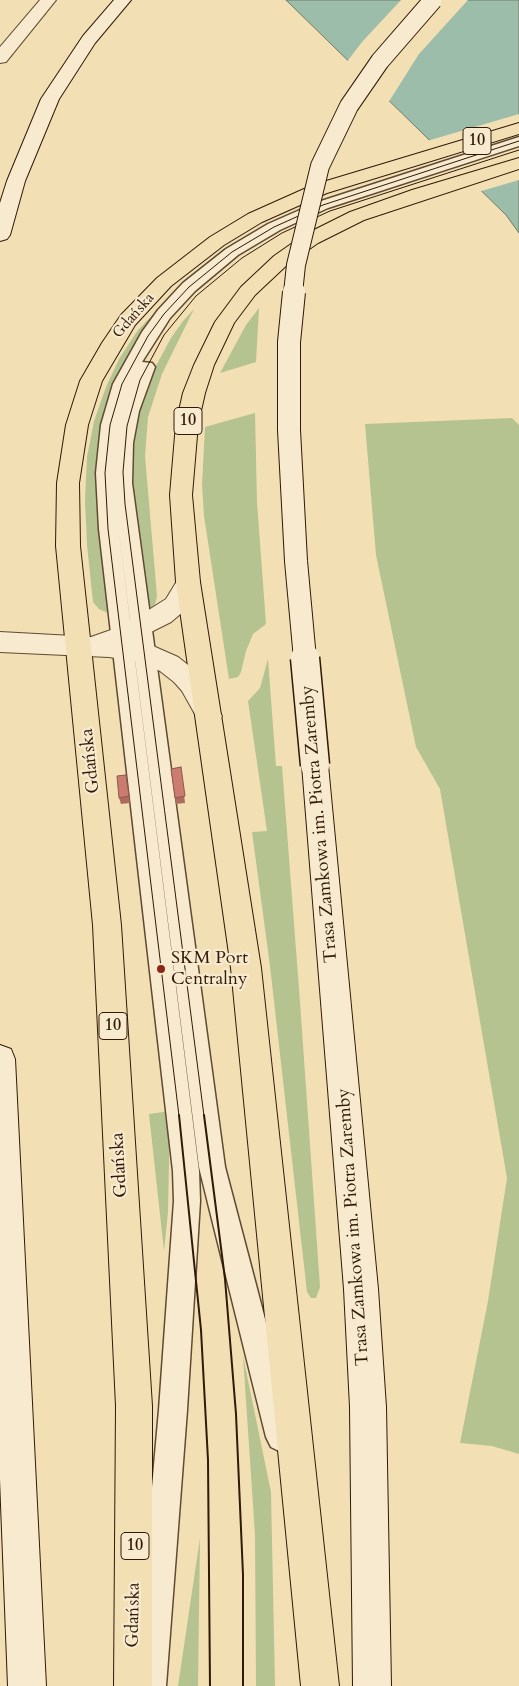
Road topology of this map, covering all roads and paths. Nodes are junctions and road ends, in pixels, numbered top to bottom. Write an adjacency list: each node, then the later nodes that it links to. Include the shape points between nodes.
1 (48, 0): 4 (main road)
2 (123, 0): 10 (main road, via 80,52 50,99 31,140)
3 (433, 0): 22 (main road, Trasa Zamkowa im. Piotra Zaremby, bridge, via 380,62 349,106 320,166 296,265 289,342 289,430 296,561 361,1289 368,1437)
4 (0, 58)
5 (519, 128): 9 (main road, 10)
6 (519, 141): 9 (lane)
7 (519, 150): 9 (lane)
8 (519, 163): 9 (main road, 10)
9 (448, 168): 11 (main road, 10, via 386,205 311,239 269,270 230,315 204,365 187,424 181,495); 13 (lane, via 331,201 261,234 194,282 148,336 130,366 118,396 106,452 106,506); 14 (main road, Gdańska / 10, via 320,189 278,207 198,254 164,282 128,320 102,359 84,403 77,425 68,483 68,546)
10 (0, 235)
11 (188, 582): 13 (main road, via 175,605); 15 (main road, 10)
12 (0, 642): 14 (main road)
13 (132, 642): 14 (main road); 15 (main road, via 183,675); 17 (lane, via 212,1167); 20 (lane, via 186,1191 175,1381)
14 (78, 646): 19 (main road, Gdańska / 10, via 107,925 134,1406)
15 (210, 717): 17 (main road, 10, via 246,968)
16 (0, 1059): 18 (main road)
17 (307, 1545): 21 (main road, 10)
18 (26, 1686)
19 (133, 1686)
20 (150, 1686)
21 (320, 1686)
22 (372, 1686)

